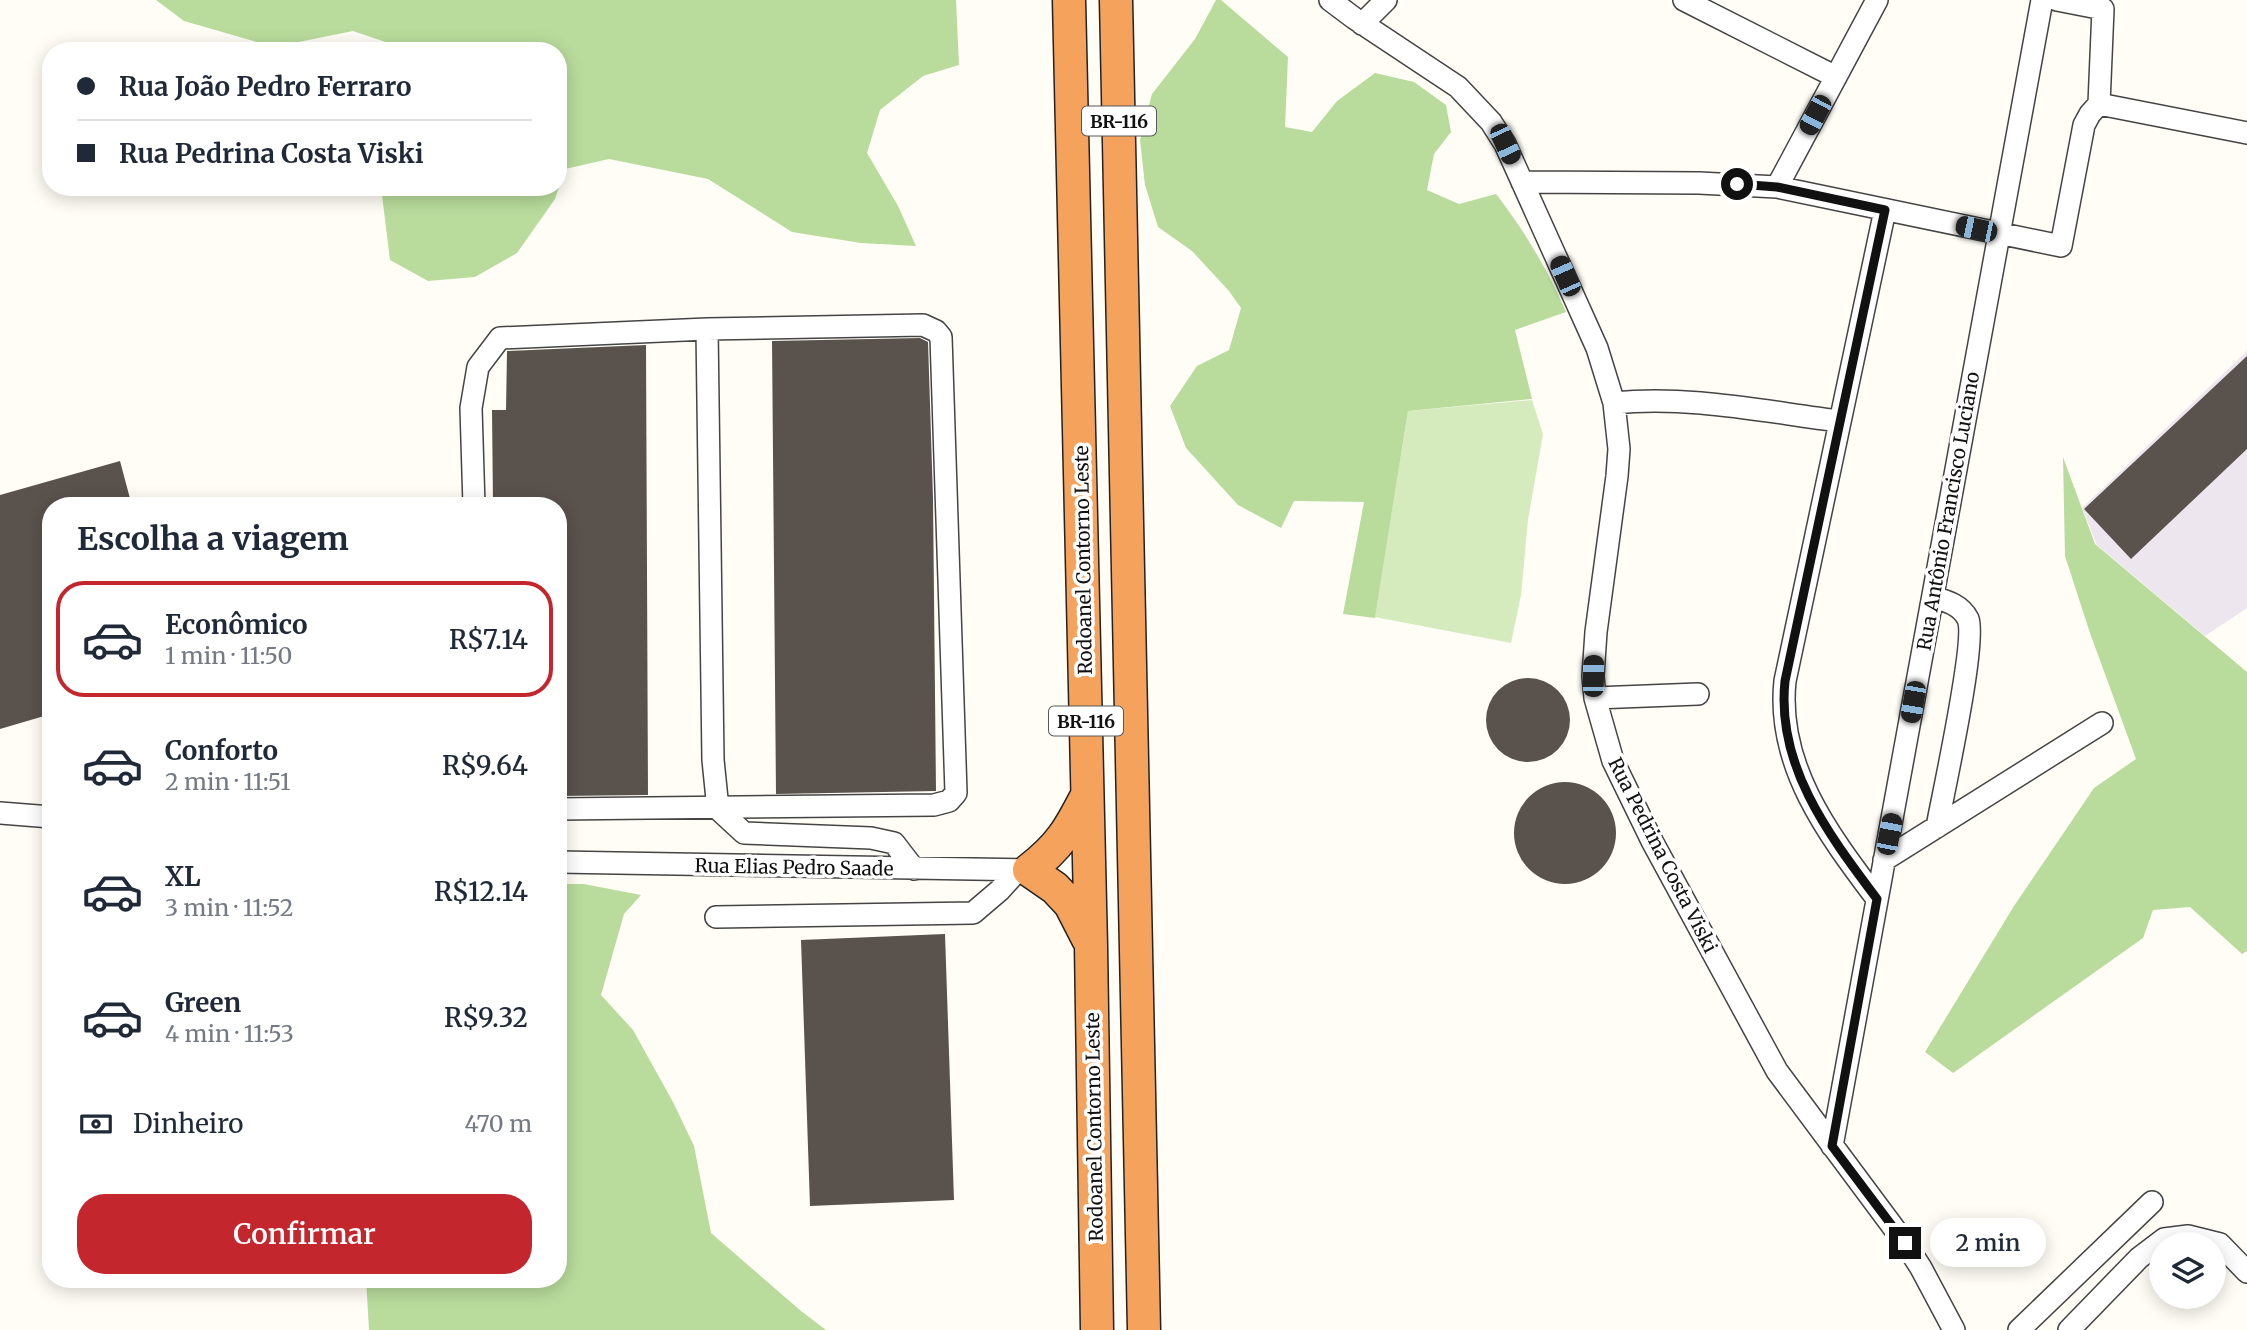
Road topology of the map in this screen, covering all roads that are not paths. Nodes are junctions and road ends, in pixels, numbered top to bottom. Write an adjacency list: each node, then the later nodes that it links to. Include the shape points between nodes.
1 (1069, 0): 25 (highway, Rodoanel Contorno Leste / BR-116)
2 (1116, 0): 42 (highway, BR-116)
3 (1330, 0): 9 (street, Rua Pedrina Costa Viski)
4 (1386, 0): 9 (street)
5 (1684, 0): 10 (street)
6 (1877, 0): 10 (street)
7 (2042, 0): 16 (street, Rua Antônio Francisco Luciano)
8 (2057, 0): 11 (street, via 2103,9)
9 (1362, 24): 13 (street, Rua Pedrina Costa Viski, via 1439,73 1475,103 1505,144)
10 (1836, 77): 14 (street)
11 (2099, 104): 12 (street); 16 (street, via 2084,125 2061,246)
12 (2247, 133)
13 (1522, 181): 14 (street); 18 (street, Rua Pedrina Costa Viski, via 1597,348)
14 (1777, 187): 15 (street)
15 (1885, 210): 16 (street); 19 (street)
16 (1999, 233): 21 (street, Rua Antônio Francisco Luciano)
17 (707, 329): 20 (street, via 500,338 478,367 471,408); 27 (street, via 713,760); 27 (street, via 923,325 941,337 956,793 949,802 934,805)
18 (1614, 403): 19 (street, via 1694,403); 23 (street, Rua Pedrina Costa Viski, via 1619,449 1595,644)
19 (1840, 421): 35 (street, via 1783,703 1801,777 1821,819)
20 (474, 497)
21 (1933, 597): 30 (street, via 1960,609 1970,627); 31 (street, Rua Antônio Francisco Luciano)
22 (1698, 694): 23 (street)
23 (1595, 698): 38 (street, Rua Pedrina Costa Viski, via 1614,761 1652,841 1777,1071)
24 (2102, 723): 30 (street)
25 (1088, 793): 34 (highway, via 1066,836); 37 (highway, Rodoanel Contorno Leste / BR-116)
26 (567, 809): 27 (street)
27 (718, 809): 33 (street, via 744,833 894,843)
28 (0, 813): 29 (street)
29 (42, 816)
30 (1937, 827): 31 (street)
31 (1884, 860): 35 (street, Rua Antônio Francisco Luciano)
32 (567, 862): 33 (street, Rua Elias Pedro Saade)
33 (914, 869): 34 (street, Rua Elias Pedro Saade)
34 (1024, 870): 36 (street, via 973,913); 37 (highway, via 1055,888 1070,904)
35 (1877, 899): 38 (street, Rua Antônio Francisco Luciano)
36 (716, 917)
37 (1091, 946): 41 (highway, Rodoanel Contorno Leste / BR-116)
38 (1832, 1146): 43 (street, Rua Pedrina Costa Viski, via 1905,1243)
39 (2152, 1202): 44 (street)
40 (2247, 1272): 45 (street, via 2220,1244 2188,1236 2164,1240 2139,1258)
41 (1097, 1330)
42 (1144, 1330)
43 (1954, 1330)
44 (2019, 1330)
45 (2069, 1330)

